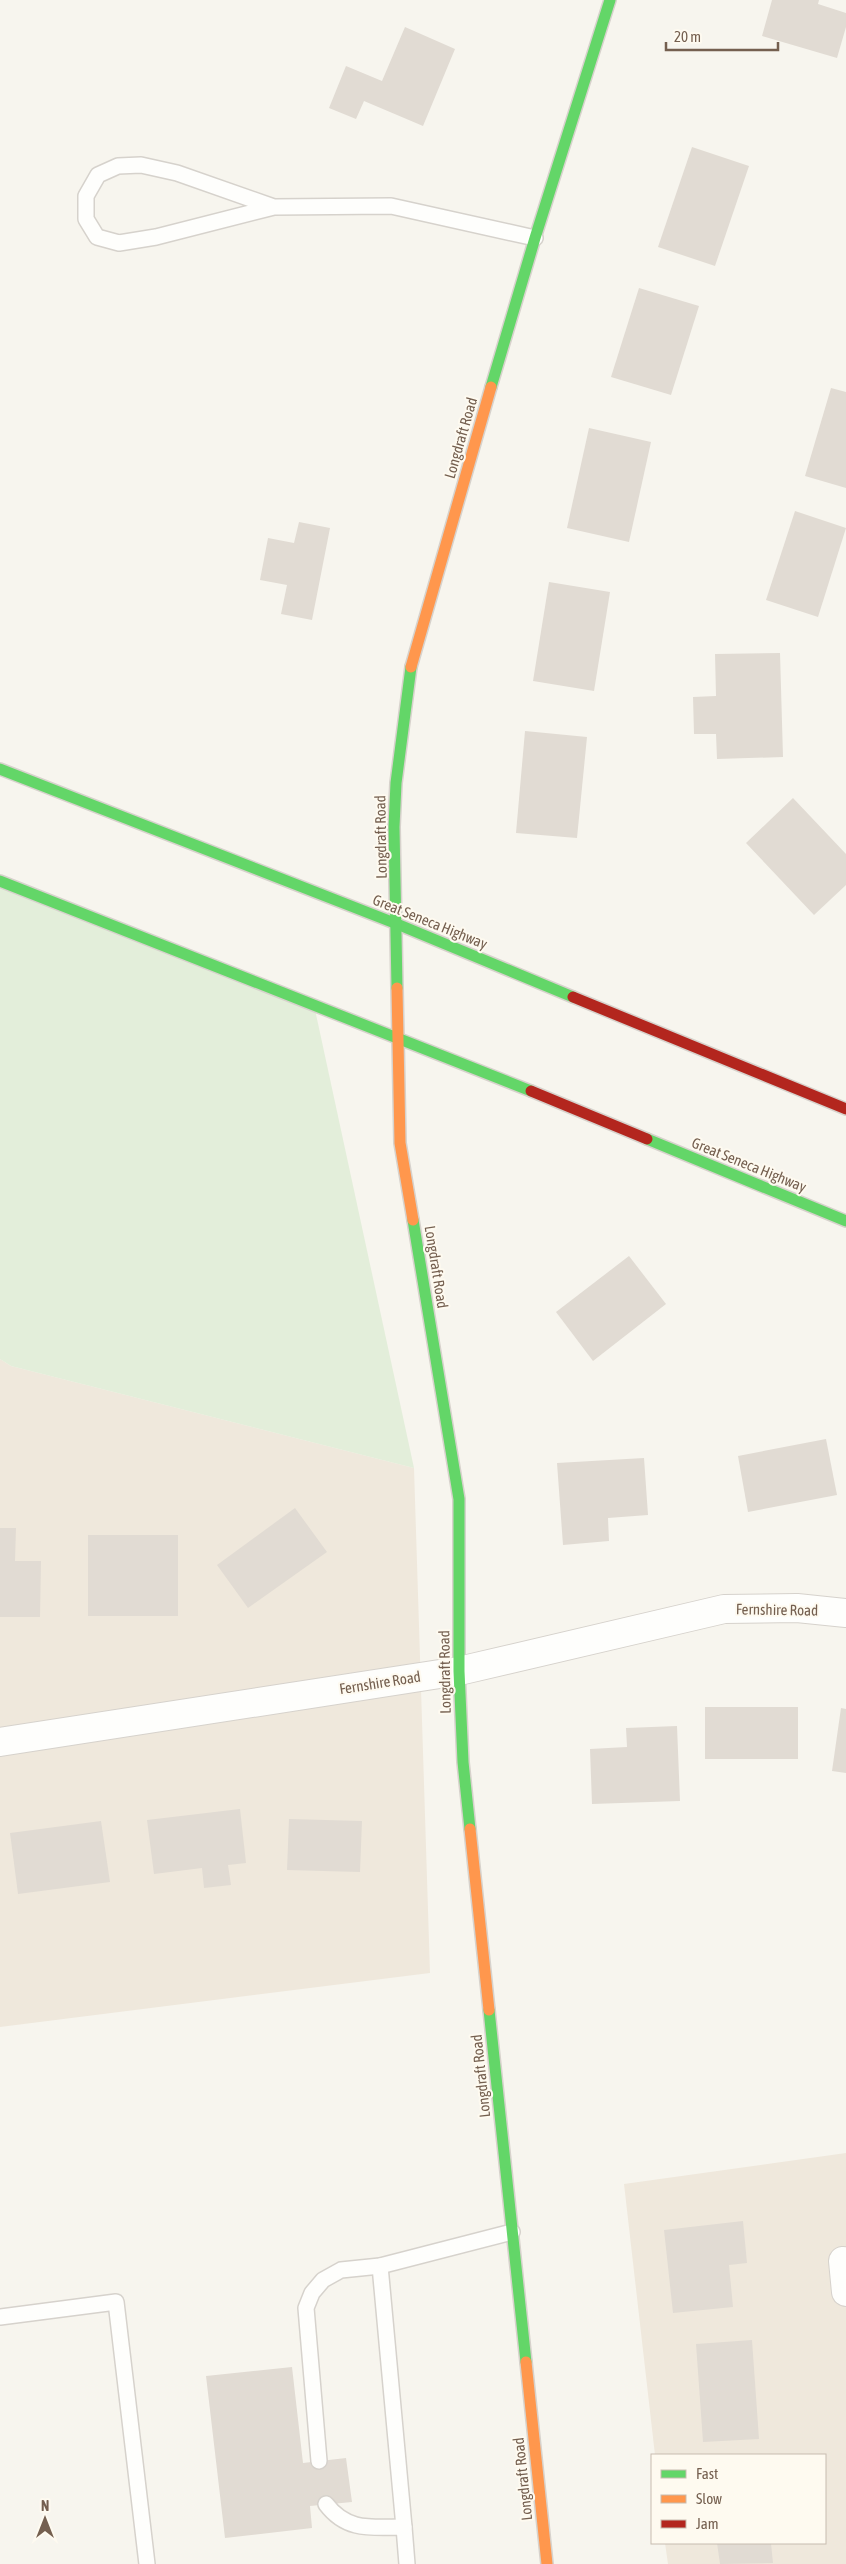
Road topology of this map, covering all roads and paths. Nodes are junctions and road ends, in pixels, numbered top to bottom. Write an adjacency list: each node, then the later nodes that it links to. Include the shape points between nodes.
1 (610, 0): 3 (street, Longdraft Road)
2 (274, 207): 2 (lane, via 177,173 141,165 118,166 98,175 86,196 86,219 98,237 119,243 156,237); 3 (lane, via 390,206)
3 (535, 238): 6 (street, Longdraft Road, via 411,663 396,783)
4 (0, 769): 6 (street, Great Seneca Highway)
5 (0, 881): 7 (street, Great Seneca Highway)
6 (397, 924): 7 (street, Longdraft Road); 8 (street, Great Seneca Highway)
7 (398, 1037): 9 (street, Great Seneca Highway); 11 (street, Longdraft Road, via 400,1143 459,1499)
8 (846, 1109)
9 (846, 1221)
10 (846, 1613): 11 (street, Fernshire Road, via 797,1608 724,1609)
11 (459, 1671): 12 (street, Fernshire Road); 13 (street, Longdraft Road, via 463,1762)
12 (0, 1742)
13 (512, 2232): 15 (lane); 23 (street, Longdraft Road)
14 (843, 2261): 16 (street)
15 (380, 2266): 18 (lane, via 341,2270 323,2280 306,2308); 20 (lane)
16 (846, 2292)
17 (0, 2317): 21 (lane, via 116,2302)
18 (319, 2461)
19 (326, 2504): 20 (lane, via 335,2516 348,2524)
20 (404, 2527): 22 (lane)
21 (147, 2564)
22 (408, 2564)
23 (543, 2564)

